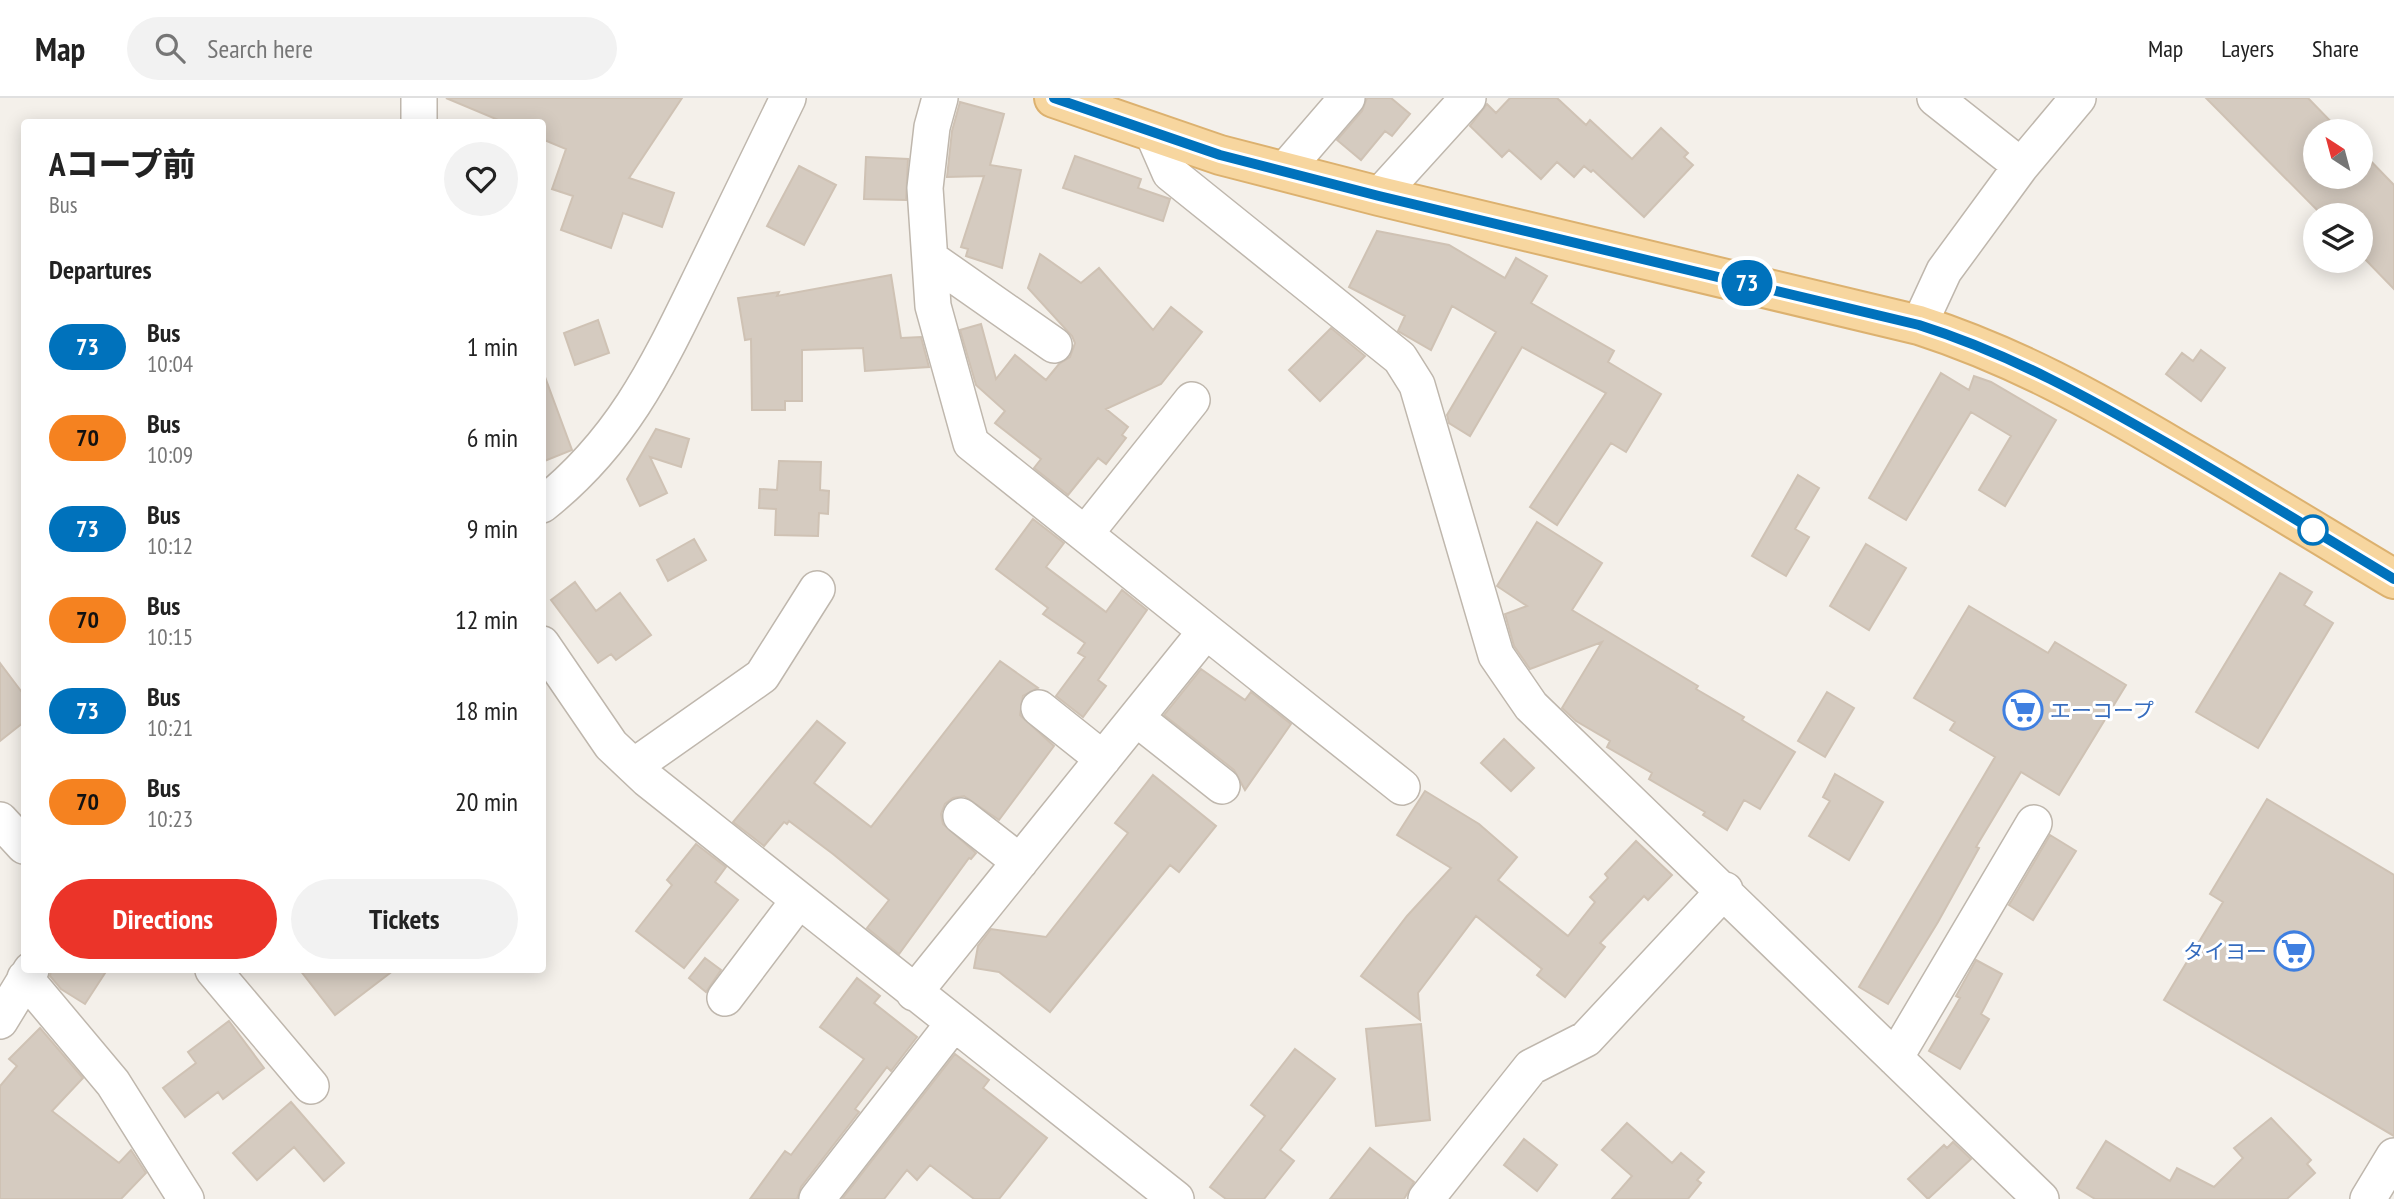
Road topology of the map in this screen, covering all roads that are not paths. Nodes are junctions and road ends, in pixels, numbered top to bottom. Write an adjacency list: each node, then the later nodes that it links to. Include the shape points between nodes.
1 (419, 98): 9 (street)
2 (788, 98): 18 (street, via 639,399 602,450)
3 (940, 98): 14 (street, via 925,188)
4 (1054, 98): 10 (main road)
5 (1348, 98): 12 (street)
6 (1468, 98): 13 (street)
7 (1934, 98): 11 (street)
8 (2078, 98): 11 (street)
9 (419, 119)
10 (1153, 134): 12 (main road); 35 (street, via 1170,173 1400,358 1417,386 1496,655 1531,706)
11 (2021, 166): 15 (street, via 1944,271)
12 (1285, 170): 13 (main road)
13 (1379, 196): 15 (main road)
14 (931, 259): 16 (street); 19 (street, via 933,306 971,443)
15 (1919, 325): 20 (main road, via 2020,362 2085,395)
16 (1054, 345)
17 (1192, 400): 19 (street)
18 (546, 502)
19 (1084, 534): 22 (street)
20 (2394, 579)
21 (817, 589): 27 (street, via 762,676)
22 (1206, 631): 25 (street); 29 (street)
23 (546, 650): 27 (street, via 611,745)
24 (1039, 708): 26 (street)
25 (1136, 718): 26 (street); 28 (street)
26 (1103, 760): 34 (street)
27 (634, 766): 36 (street)
28 (1222, 786)
29 (1402, 787)
30 (961, 816): 34 (street)
31 (0, 820): 33 (street)
32 (2034, 823): 42 (street)
33 (21, 843)
34 (1020, 862): 39 (street)
35 (1725, 890): 42 (street); 48 (street, via 1587,1039 1531,1067)
36 (799, 900): 39 (street); 40 (street)
37 (216, 973): 43 (street)
38 (14, 988): 45 (street, via 113,1083)
39 (914, 993): 41 (street)
40 (725, 998)
41 (953, 1024): 46 (street); 47 (street)
42 (1895, 1058): 49 (street)
43 (311, 1086)
44 (2394, 1156): 50 (street)
45 (186, 1199)
46 (817, 1199)
47 (1176, 1199)
48 (1426, 1199)
49 (2042, 1199)
50 (2368, 1199)

